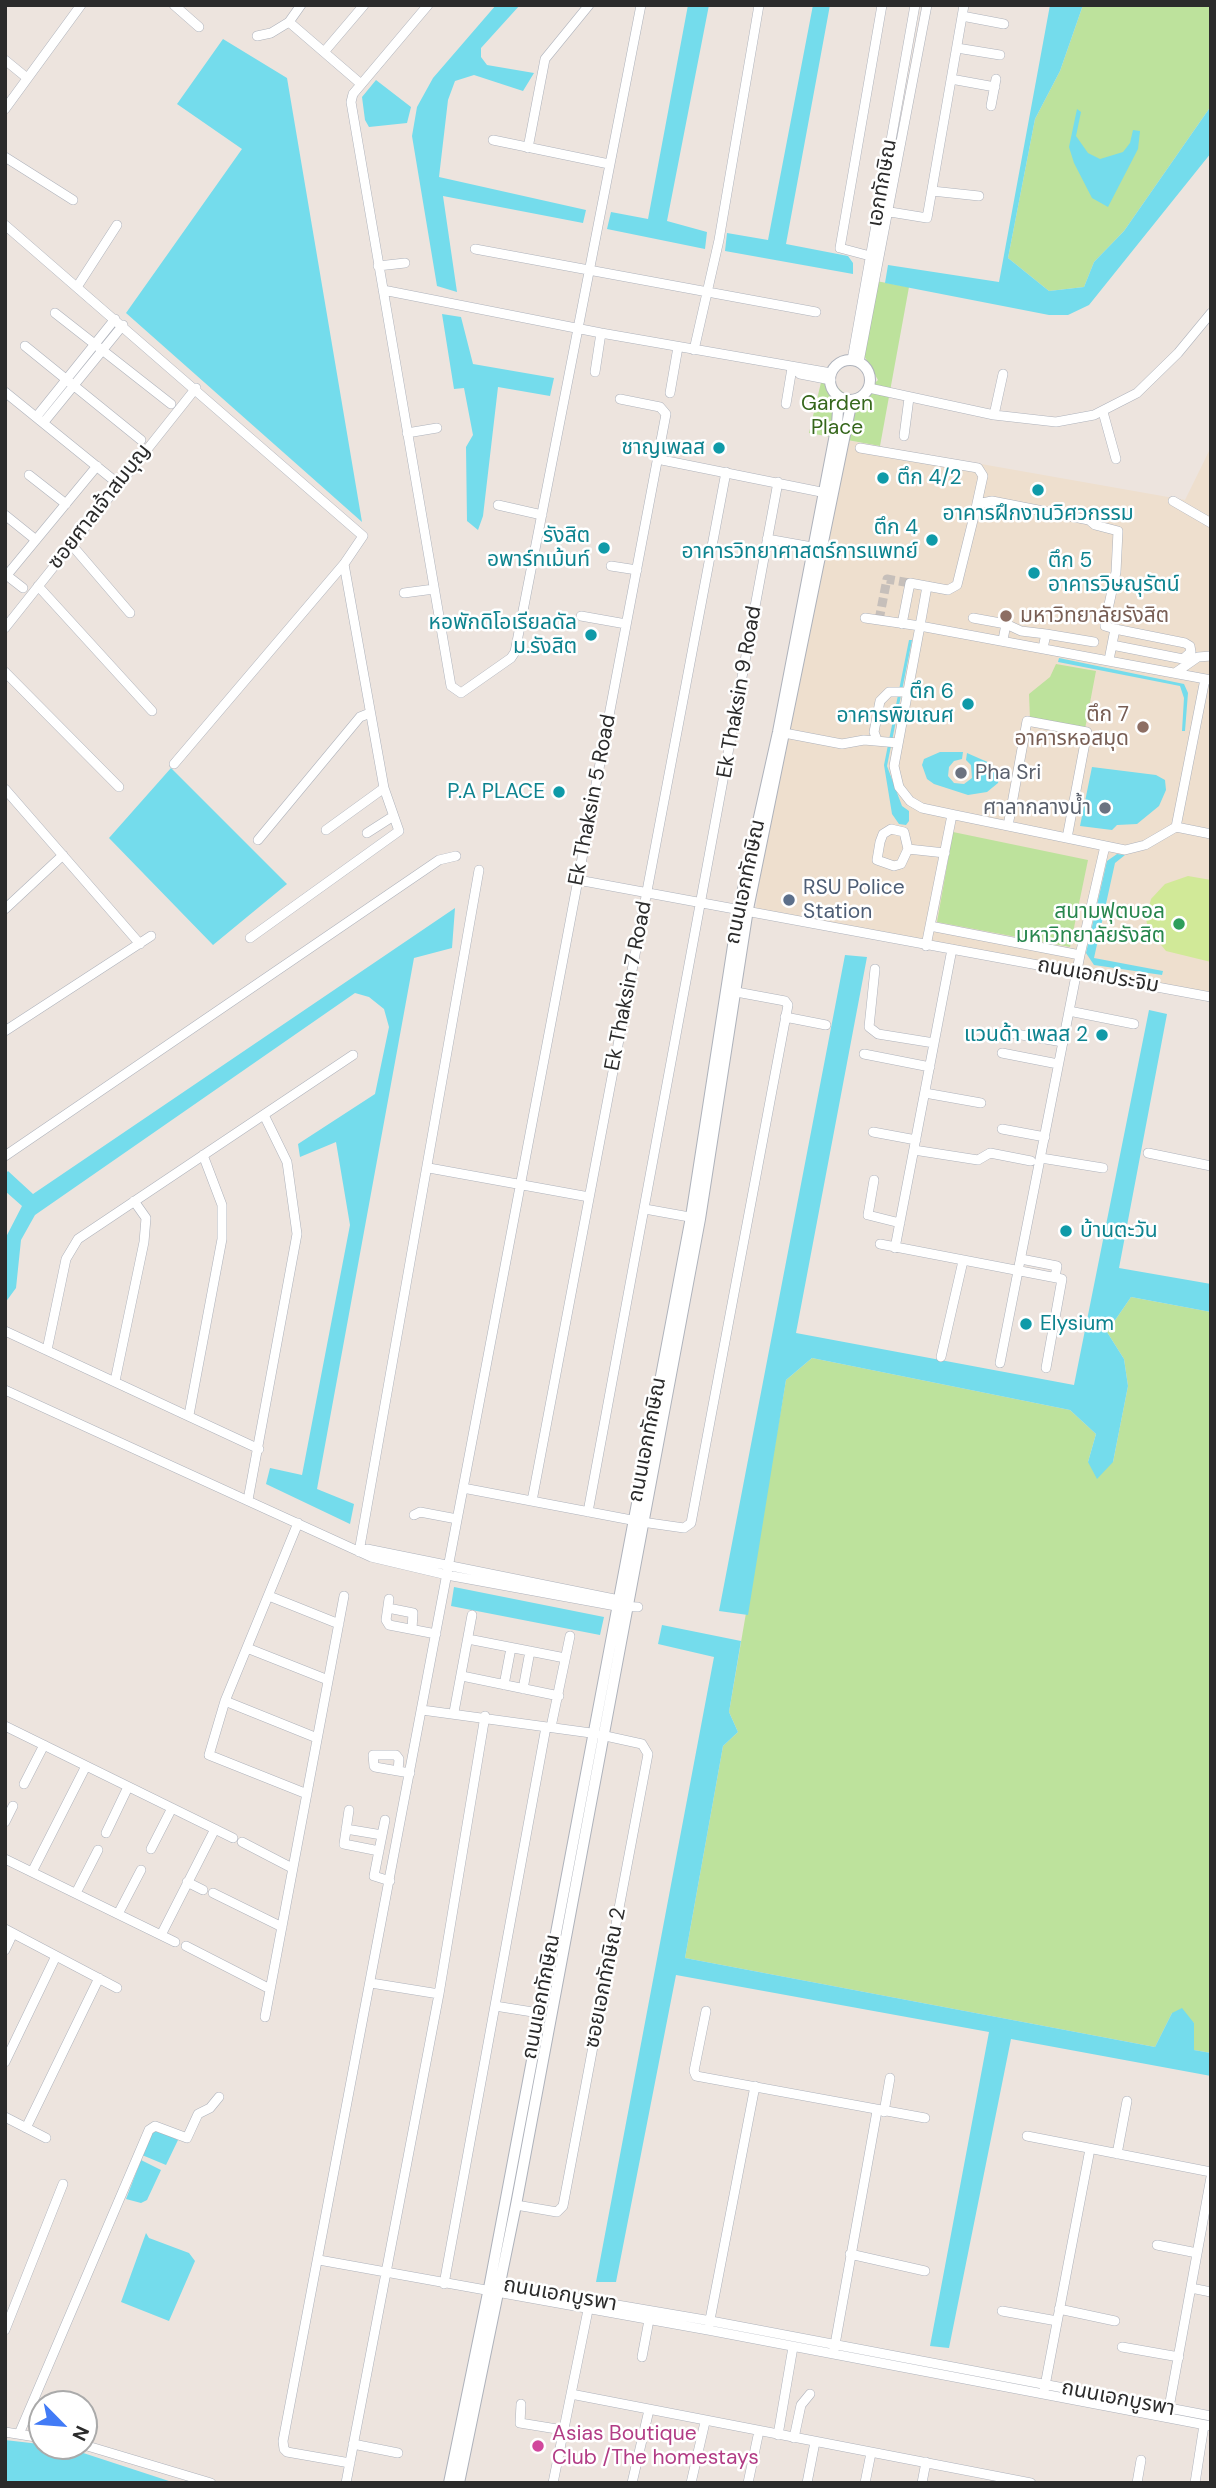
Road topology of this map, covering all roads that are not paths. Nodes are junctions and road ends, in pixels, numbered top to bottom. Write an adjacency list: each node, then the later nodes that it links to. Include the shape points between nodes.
1 (81, 5): 22 (street)
2 (174, 5): 16 (street)
3 (301, 5): 14 (street)
4 (364, 5): 19 (street)
5 (428, 5): 24 (street)
6 (589, 5): 28 (street, via 545,59)
7 (641, 5): 30 (street)
8 (759, 5): 46 (street)
9 (883, 5): 39 (street, via 840,243 842,251)
10 (915, 5): 34 (street, เอกทักษิณ)
11 (926, 5): 35 (street)
12 (964, 5): 13 (street)
13 (962, 16): 15 (street); 18 (street)
14 (289, 22): 17 (street); 19 (street)
15 (1004, 24)
16 (199, 27)
17 (257, 36)
18 (957, 48): 20 (street); 23 (street)
19 (324, 52): 24 (street)
20 (1000, 55)
21 (5, 60): 22 (street)
22 (27, 78): 26 (street)
23 (951, 79): 25 (street, via 995,83); 31 (street)
24 (361, 84): 41 (street, via 351,102)
25 (991, 106)
26 (5, 109)
27 (493, 140): 28 (street)
28 (528, 148): 30 (street)
29 (5, 157): 33 (street)
30 (609, 164): 42 (street)
31 (932, 191): 32 (street); 35 (street, via 926,219)
32 (979, 196)
33 (73, 200)
34 (878, 211): 35 (street); 39 (street, เอกทักษิณ)
35 (889, 212): 43 (street)
36 (5, 225): 44 (street)
37 (117, 225): 44 (street)
38 (475, 249): 42 (street)
39 (870, 256): 43 (street, เอกทักษิณ)
40 (405, 263): 41 (street)
41 (379, 266): 45 (street)
42 (589, 270): 46 (street); 51 (street)
43 (872, 274): 58 (street, เอกทักษิณ)
44 (77, 287): 50 (street)
45 (383, 290): 51 (street); 78 (street)
46 (707, 292): 47 (street); 57 (street)
47 (816, 312)
48 (55, 313): 53 (street)
49 (1211, 313): 74 (street, via 1137,393)
50 (119, 322): 53 (street); 56 (street); 64 (street)
51 (577, 329): 52 (street); 95 (street)
52 (601, 333): 55 (street); 60 (street)
53 (96, 342): 56 (street); 63 (street)
54 (25, 346): 63 (street)
55 (678, 347): 57 (street); 67 (street)
56 (104, 350): 63 (street); 72 (street)
57 (694, 350): 59 (street)
58 (856, 361): 62 (street, via 840,363); 65 (street, via 867,368)
59 (793, 368): 62 (street); 73 (street)
60 (595, 372)
61 (1003, 374): 75 (street)
62 (831, 376): 68 (street)
63 (70, 382): 76 (street); 80 (street)
64 (196, 388): 99 (street, ซอยศาลเจ้าสมบุญ); 101 (street, via 361,532 362,540)
65 (869, 388): 69 (street); 71 (street)
66 (5, 393): 76 (street)
67 (670, 393)
68 (839, 397): 71 (street); 89 (street, ถนนเอกทักษิณ)
69 (908, 397): 75 (street); 79 (street)
70 (620, 399): 83 (street, Ek Thaksin 5 Road, via 660,407 666,414)
71 (852, 400): 89 (street, ถนนเอกทักษิณ)
72 (171, 404)
73 (786, 404)
74 (1103, 412): 75 (street, via 1056,422); 82 (street)
75 (994, 415)
76 (40, 419): 84 (street)
77 (437, 428): 78 (street)
78 (407, 433): 108 (street)
79 (904, 436)
80 (141, 440)
81 (860, 448): 93 (street, via 978,468 983,476)
82 (1116, 459)
83 (657, 460): 85 (street); 103 (street, Ek Thaksin 5 Road)
84 (97, 466): 87 (street); 91 (street)
85 (726, 472): 88 (street); 155 (street, Ek Thaksin 7 Road)
86 (29, 475): 91 (street)
87 (111, 478)
88 (778, 482): 89 (street); 97 (street, Ek Thaksin 9 Road)
89 (827, 494): 100 (street, ถนนเอกทักษิณ); 133 (street, ถนนเอกทักษิณ)
90 (1173, 501): 96 (street)
91 (66, 504): 98 (street)
92 (498, 505): 95 (street)
93 (976, 508): 106 (street, via 961,580 948,590); 119 (street, via 992,502 1089,520 1118,531 1116,572 1105,623)
94 (5, 515): 98 (street)
95 (542, 515): 108 (street, via 514,656 465,692 456,692 451,686)
96 (1211, 523)
97 (767, 538): 100 (street); 156 (street, Ek Thaksin 9 Road)
98 (36, 540): 104 (street)
99 (70, 543): 105 (street, ซอยศาลเจ้าสมบุญ); 110 (street)
100 (812, 548): 133 (street, ถนนเอกทักษิณ)
101 (344, 564): 132 (street); 135 (street)
102 (611, 566): 103 (street)
103 (636, 570): 114 (street, Ek Thaksin 5 Road)
104 (6, 575): 107 (street)
105 (38, 586): 118 (street, ซอยศาลเจ้าสมบุญ); 131 (street)
106 (927, 586): 115 (street, via 910,583); 117 (street)
107 (23, 588)
108 (434, 589): 109 (street)
109 (404, 593)
110 (130, 613)
111 (581, 616): 114 (street)
112 (865, 618): 115 (street)
113 (973, 618): 116 (street)
114 (626, 624): 154 (street, Ek Thaksin 5 Road)
115 (902, 624): 117 (street)
116 (1006, 624): 120 (street); 121 (street)
117 (920, 626): 121 (street); 130 (street)
118 (5, 628)
119 (1115, 629): 123 (street); 123 (street, via 1185,643 1191,652 1186,659 1177,659)
120 (1046, 634): 122 (street); 124 (street)
121 (1003, 640): 124 (street)
122 (1094, 642)
123 (1112, 645): 126 (street)
124 (1043, 648): 126 (street)
125 (1211, 656): 128 (street, via 1198,657)
126 (1109, 660): 128 (street)
127 (5, 672): 136 (street)
128 (1175, 673): 129 (street)
129 (1208, 680): 142 (street)
130 (903, 691): 134 (street); 134 (street, via 886,694 878,704 874,732)
131 (152, 711)
132 (370, 713): 137 (street); 147 (street, via 360,717)
133 (782, 732): 134 (street, via 842,744); 157 (street, ถนนเอกทักษิณ)
134 (889, 742): 139 (street, via 895,776 910,801)
135 (174, 764)
136 (119, 787)
137 (384, 788): 140 (street); 143 (street)
138 (5, 789): 151 (street)
139 (952, 815): 141 (street); 150 (street)
140 (392, 817): 144 (street); 161 (street, via 399,831)
141 (1008, 827): 146 (street); 146 (street, via 1027,721 1087,732)
142 (1176, 827): 145 (street); 148 (street, via 1135,849)
143 (326, 830)
144 (368, 833)
145 (1211, 834)
146 (1067, 838): 148 (street)
147 (258, 839)
148 (1105, 846): 165 (street)
149 (908, 849): 150 (street)
150 (945, 853): 159 (street)
151 (63, 856): 158 (street); 162 (street)
152 (456, 856): 192 (street, via 439,860)
153 (479, 870): 195 (street)
154 (578, 880): 155 (street, ถนนเอกประจิม); 198 (street, Ek Thaksin 5 Road)
155 (646, 892): 156 (street, ถนนเอกประจิม); 199 (street, Ek Thaksin 7 Road)
156 (702, 901): 157 (street, ถนนเอกประจิม); 201 (street, Ek Thaksin 9 Road)
157 (743, 908): 163 (street, ถนนเอกประจิม); 168 (street, ถนนเอกทักษิณ)
158 (5, 909)
159 (930, 926): 163 (street); 165 (street)
160 (151, 936): 162 (street)
161 (250, 938)
162 (140, 944): 174 (street)
163 (926, 946): 164 (street, ถนนเอกประจิม)
164 (952, 949): 167 (street, ถนนเอกประจิม); 177 (street)
165 (1080, 955): 167 (street)
166 (875, 969): 177 (street, via 869,1027 878,1034)
167 (1076, 972): 169 (street, ถนนเอกประจิม); 170 (street)
168 (729, 990): 171 (street, via 788,1003); 202 (street, ถนนเอกทักษิณ)
169 (1211, 997)
170 (1069, 1011): 172 (street); 176 (street)
171 (785, 1017): 173 (street); 225 (street, via 691,1523 684,1528)
172 (1134, 1024)
173 (826, 1025)
174 (5, 1031)
175 (1003, 1032): 176 (street)
176 (1063, 1042): 181 (street)
177 (934, 1043): 182 (street)
178 (1002, 1053): 181 (street)
179 (864, 1054): 182 (street)
180 (353, 1055): 185 (street)
181 (1058, 1064): 188 (street)
182 (930, 1067): 183 (street)
183 (925, 1093): 184 (street); 189 (street)
184 (981, 1103)
185 (264, 1115): 191 (street); 218 (street, via 287,1162 297,1234)
186 (1002, 1129): 188 (street)
187 (873, 1132): 189 (street)
188 (1045, 1137): 193 (street)
189 (915, 1145): 193 (street, via 978,1160 990,1153); 203 (street)
190 (1148, 1153): 194 (street)
191 (203, 1155): 200 (street); 217 (street, via 222,1205 222,1240)
192 (5, 1156)
193 (1036, 1159): 196 (street); 206 (street)
194 (1211, 1166)
195 (429, 1168): 198 (street); 227 (street)
196 (1102, 1168)
197 (874, 1180): 203 (street, via 868,1215)
198 (521, 1185): 199 (street); 219 (street, Ek Thaksin 5 Road)
199 (589, 1197): 221 (street, Ek Thaksin 7 Road)
200 (134, 1201): 211 (street, via 70,1248); 215 (street, via 146,1218 144,1242)
201 (645, 1209): 202 (street); 222 (street, Ek Thaksin 9 Road)
202 (696, 1218): 225 (street, ถนนเอกทักษิณ)
203 (900, 1223): 205 (street)
204 (880, 1244): 205 (street)
205 (895, 1248): 207 (street)
206 (1021, 1259): 208 (street); 209 (street, via 1057,1266)
207 (963, 1261): 208 (street); 212 (street)
208 (1019, 1270): 209 (street); 213 (street)
209 (1055, 1278): 214 (street, via 1063,1280)
210 (5, 1331): 211 (street)
211 (47, 1350): 215 (street)
212 (941, 1357)
213 (1000, 1363)
214 (1046, 1368)
215 (115, 1381): 217 (street)
216 (5, 1390): 220 (street)
217 (189, 1415): 218 (street)
218 (259, 1449): 220 (street)
219 (463, 1488): 221 (street); 224 (street, Ek Thaksin 5 Road)
220 (248, 1500): 226 (street)
221 (532, 1501): 222 (street)
222 (588, 1512): 225 (street)
223 (414, 1515): 224 (street)
224 (457, 1518): 228 (street, Ek Thaksin 5 Road)
225 (637, 1521): 231 (street, ถนนเอกทักษิณ)
226 (298, 1522): 227 (street); 229 (street)
227 (359, 1549): 228 (street)
228 (448, 1571): 231 (street); 235 (street, Ek Thaksin 5 Road)
229 (269, 1595): 233 (street); 238 (street)
230 (344, 1596): 233 (street)
231 (622, 1604): 253 (street, ถนนเอกทักษิณ)
232 (472, 1615): 237 (street)
233 (339, 1624): 243 (street)
234 (412, 1629): 234 (street, via 387,1623 389,1604 413,1613); 235 (street)
235 (436, 1634): 248 (street, Ek Thaksin 5 Road)
236 (570, 1636): 241 (street)
237 (468, 1639): 239 (street); 242 (street)
238 (247, 1648): 243 (street); 247 (street)
239 (511, 1648): 240 (street); 244 (street)
240 (530, 1651): 241 (street); 245 (street)
241 (565, 1658): 246 (street)
242 (461, 1676): 244 (street); 249 (street)
243 (328, 1680): 254 (street)
244 (504, 1685): 245 (street)
245 (523, 1689): 246 (street)
246 (559, 1696): 252 (street)
247 (225, 1701): 254 (street); 261 (street, via 209,1755)
248 (422, 1710): 249 (street); 258 (street, Ek Thaksin 5 Road)
249 (454, 1712): 250 (street)
250 (485, 1716): 252 (street); 293 (street)
251 (5, 1726): 255 (street)
252 (549, 1727): 253 (street); 294 (street)
253 (596, 1734): 296 (street, ถนนเอกทักษิณ); 313 (street, ซอยเอกทักษิณ 2, via 645,1745 648,1754 563,2206 557,2211)
254 (317, 1738): 261 (street)
255 (44, 1745): 256 (street); 259 (street)
256 (86, 1766): 260 (street); 277 (street)
257 (398, 1771): 258 (street)
258 (410, 1773): 278 (street, Ek Thaksin 5 Road)
259 (24, 1784)
260 (128, 1787): 263 (street); 269 (street)
261 (307, 1794): 275 (street)
262 (13, 1806): 266 (street)
263 (172, 1808): 267 (street); 271 (street)
264 (349, 1810): 268 (street)
265 (385, 1820): 270 (street)
266 (5, 1822)
267 (215, 1829): 275 (street); 279 (street)
268 (346, 1829): 270 (street); 273 (street, via 344,1844)
269 (106, 1833)
270 (382, 1835): 273 (street)
271 (152, 1849)
272 (98, 1850): 280 (street)
273 (379, 1851): 278 (street, via 374,1875)
274 (5, 1859): 277 (street)
275 (292, 1868): 282 (street)
276 (141, 1870): 281 (street)
277 (33, 1872): 280 (street)
278 (390, 1881): 290 (street, Ek Thaksin 5 Road)
279 (187, 1882): 282 (street); 284 (street)
280 (76, 1893): 281 (street)
281 (118, 1914): 284 (street)
282 (282, 1927): 292 (street)
283 (9, 1931): 287 (street); 288 (street)
284 (161, 1935): 285 (street)
285 (175, 1942)
286 (186, 1946): 292 (street)
287 (5, 1950)
288 (56, 1956): 289 (street); 298 (street)
289 (99, 1978): 291 (street); 306 (street)
290 (371, 1983): 293 (street); 317 (street, Ek Thaksin 5 Road)
291 (117, 1988)
292 (270, 1989): 297 (street)
293 (439, 1994): 319 (street)
294 (495, 2006): 296 (street); 320 (street)
295 (706, 2011): 300 (street, via 695,2074)
296 (544, 2013): 313 (street, ถนนเอกทักษิณ)
297 (265, 2017)
298 (5, 2062)
299 (890, 2078): 303 (street)
300 (755, 2087): 303 (street); 330 (street)
301 (219, 2097): 349 (street, via 198,2114 187,2138 155,2126 149,2130)
302 (1127, 2101): 310 (street)
303 (881, 2111): 305 (street); 316 (street)
304 (5, 2117): 306 (street)
305 (925, 2118)
306 (26, 2127): 308 (street)
307 (1027, 2136): 309 (street)
308 (46, 2138)
309 (1090, 2149): 310 (street); 325 (street)
310 (1117, 2154): 311 (street)
311 (1211, 2174): 315 (street)
312 (62, 2184): 331 (street)
313 (510, 2204): 321 (street, ถนนเอกทักษิณ)
314 (1157, 2245): 315 (street)
315 (1197, 2253): 322 (street)
316 (850, 2254): 318 (street); 334 (street)
317 (319, 2260): 319 (street, ถนนเอกบูรพา); 360 (street, Ek Thaksin 5 Road, via 284,2449)
318 (925, 2271)
319 (387, 2273): 320 (street, ถนนเอกบูรพา); 354 (street)
320 (444, 2284): 321 (street, ถนนเอกบูรพา)
321 (491, 2288): 324 (street, ถนนเอกบูรพา); 364 (street, ถนนเอกทักษิณ); 365 (street, ถนนเอกทักษิณ)
322 (1191, 2288): 323 (street); 336 (street)
323 (1211, 2292)
324 (589, 2305): 327 (street, ถนนเอกบูรพา); 330 (street, ถนนเอกบูรพา); 338 (street)
325 (1059, 2309): 328 (street); 329 (street)
326 (1002, 2311): 329 (street)
327 (649, 2320): 330 (street, ถนนเอกบูรพา); 335 (street)
328 (1115, 2320)
329 (1057, 2321): 337 (street)
330 (710, 2325): 332 (street, ถนนเอกบูรพา); 334 (street, ถนนเอกบูรพา)
331 (5, 2329)
332 (793, 2347): 334 (street, ถนนเอกบูรพา); 350 (street)
333 (1122, 2347): 336 (street)
334 (834, 2351): 337 (street, ถนนเอกบูรพา)
335 (642, 2357)
336 (1179, 2357): 342 (street)
337 (1044, 2390): 342 (street, ถนนเอกบูรพา)
338 (571, 2394): 341 (street); 346 (street)
339 (810, 2394): 352 (street, via 801,2405)
340 (521, 2404): 346 (street, via 520,2423)
341 (649, 2410): 344 (street); 367 (street)
342 (1168, 2414): 343 (street, ถนนเอกบูรพา); 345 (street, ถนนเอกบูรพา)
343 (1211, 2416)
344 (705, 2422): 347 (street); 368 (street)
345 (1207, 2426): 375 (street)
346 (564, 2430): 366 (street)
347 (759, 2431): 350 (street); 369 (street)
348 (5, 2432): 349 (street)
349 (19, 2434): 351 (street)
350 (778, 2435): 352 (street)
351 (28, 2436)
352 (794, 2438): 353 (street)
353 (815, 2442): 357 (street); 370 (street)
354 (353, 2444): 356 (street); 360 (street)
355 (98, 2449): 362 (street)
356 (398, 2453)
357 (871, 2453): 359 (street); 371 (street)
358 (1141, 2460): 374 (street)
359 (926, 2462): 361 (street); 372 (street)
360 (350, 2463): 363 (street)
361 (981, 2478): 373 (street)
362 (211, 2483)
363 (346, 2483)
364 (449, 2483)
365 (459, 2483)
366 (553, 2483)
367 (632, 2483)
368 (691, 2483)
369 (748, 2483)
370 (807, 2483)
371 (865, 2483)
372 (922, 2483)
373 (1031, 2483)
374 (1137, 2483)
375 (1195, 2483)

